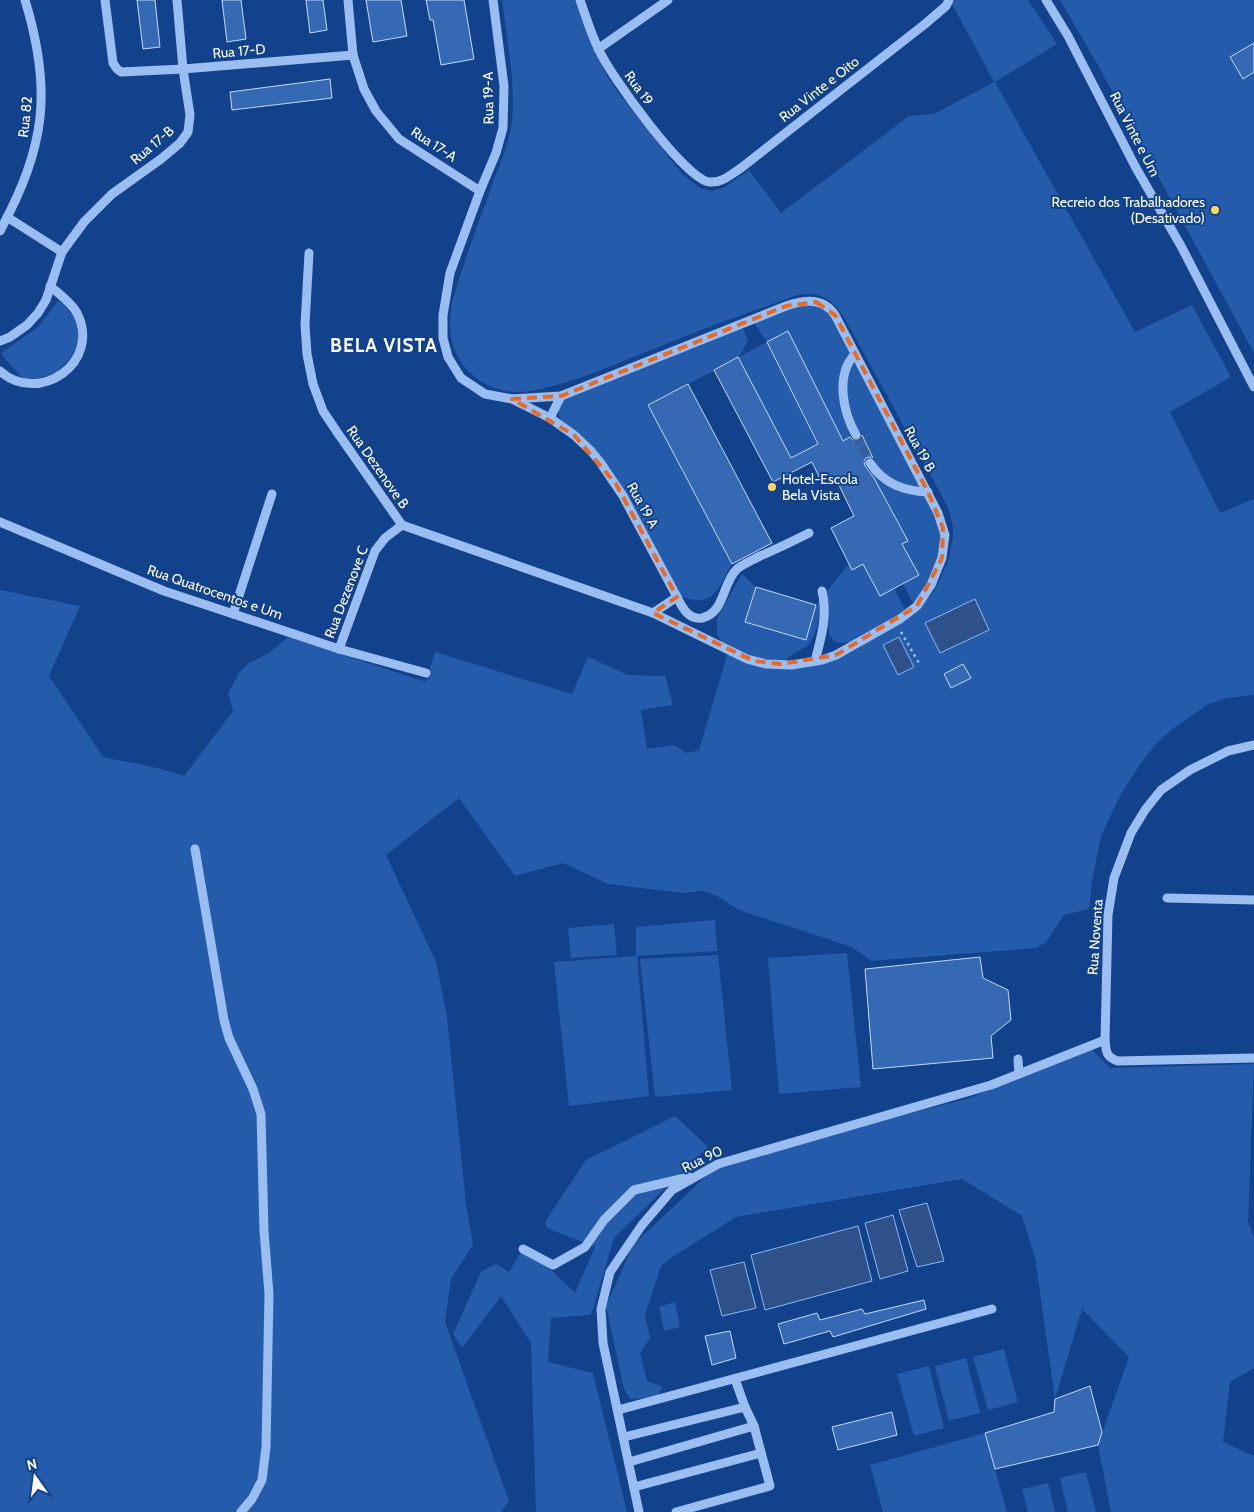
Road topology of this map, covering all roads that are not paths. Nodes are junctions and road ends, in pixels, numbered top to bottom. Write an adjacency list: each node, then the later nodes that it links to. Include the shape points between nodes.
1 (24, 0): 15 (street, Rua 82, via 37,48 42,104 31,160)
2 (105, 0): 12 (street, Rua 17-D, via 113,63 117,69 121,72)
3 (177, 0): 12 (street, Rua 17-B)
4 (348, 0): 11 (street, Rua 17-A)
5 (493, 0): 14 (street, Rua 19-A, via 504,86 503,128)
6 (580, 0): 10 (street, Rua 19)
7 (668, 0): 10 (street)
8 (949, 0): 13 (street, Rua Vinte e Oito, via 925,24 733,173 718,182)
9 (1046, 0): 23 (street, Rua Vinte e Um)
10 (598, 49): 13 (street, Rua 19, via 643,117)
11 (353, 55): 12 (street, Rua 17-D); 14 (street, Rua 17-A, via 376,111 399,139)
12 (183, 69): 17 (street, Rua 17-B, via 190,114 188,132 161,159 112,194 84,222)
13 (698, 178)
14 (480, 191): 25 (street, Rua 19-A, via 450,273 443,338 448,357 461,378 485,394)
15 (7, 217): 16 (street, Rua 82); 17 (street)
16 (0, 231)
17 (62, 252): 19 (street, Rua 17-B)
18 (309, 253): 32 (street, Rua Dezenove B, via 304,325 313,384 323,411)
19 (50, 286): 20 (street, Rua 17-B, via 38,312 10,337); 22 (street, via 78,314 83,343 77,358 54,380 39,383 23,383)
20 (0, 341)
21 (855, 354): 24 (street, Rua 19 B, via 832,310 823,304 803,301); 27 (street, via 845,369 843,385 848,415); 29 (street, Rua 19 B)
22 (0, 371)
23 (1254, 387)
24 (561, 396): 25 (street, Rua 19 B); 26 (street)
25 (512, 399): 26 (street, Rua 19 A)
26 (550, 418): 35 (street, Rua 19 A, via 583,443 600,462 623,496)
27 (856, 435)
28 (870, 463): 29 (street, via 892,484)
29 (928, 492): 39 (street, Rua 19 B, via 938,512 945,542 939,567 925,595 917,606 896,622 836,655)
30 (272, 494): 37 (street)
31 (0, 522): 37 (street, Rua Quatrocentos e Um, via 164,591)
32 (402, 525): 36 (street, Rua Dezenove B); 38 (street, Rua Dezenove C, via 375,551)
33 (809, 532): 35 (street, Rua 19 A, via 736,570 716,609 704,617 690,615)
34 (822, 591): 39 (street, via 825,618)
35 (677, 598): 36 (street)
36 (653, 613): 39 (street, Rua 19 B, via 754,661 766,664)
37 (232, 614): 38 (street, Rua Quatrocentos e Um)
38 (338, 649): 40 (street, Rua Quatrocentos e Um)
39 (815, 662)
40 (426, 673)
41 (1254, 745): 45 (street, Rua Noventa, via 1228,751 1190,770 1161,790 1131,833 1114,878 1108,915)
42 (195, 849): 60 (street, via 224,1020 261,1114 269,1294 266,1447 262,1480)
43 (1167, 898): 44 (street)
44 (1254, 900)
45 (1105, 1040): 46 (street, Rua Noventa, via 1106,1052 1111,1059 1118,1061); 48 (street, Rua 90)
46 (1254, 1058)
47 (1018, 1059): 48 (street)
48 (1019, 1074): 49 (street, Rua 90, via 991,1085 718,1164)
49 (698, 1175): 50 (street, via 634,1190 604,1220 585,1247 553,1265); 54 (street, Rua 90, via 672,1190 642,1225 610,1272 601,1309 603,1343)
50 (523, 1248)
51 (992, 1309): 52 (street)
52 (735, 1379): 53 (street); 54 (street)
53 (745, 1407): 55 (street); 56 (street)
54 (618, 1410): 56 (street, Rua 90)
55 (754, 1426): 57 (street); 58 (street)
56 (624, 1437): 58 (street, Rua 90)
57 (761, 1454): 59 (street); 62 (street, via 770,1486)
58 (629, 1462): 59 (street, Rua 90)
59 (634, 1487): 61 (street, Rua 90)
60 (241, 1512)
61 (639, 1512)
62 (676, 1512)

